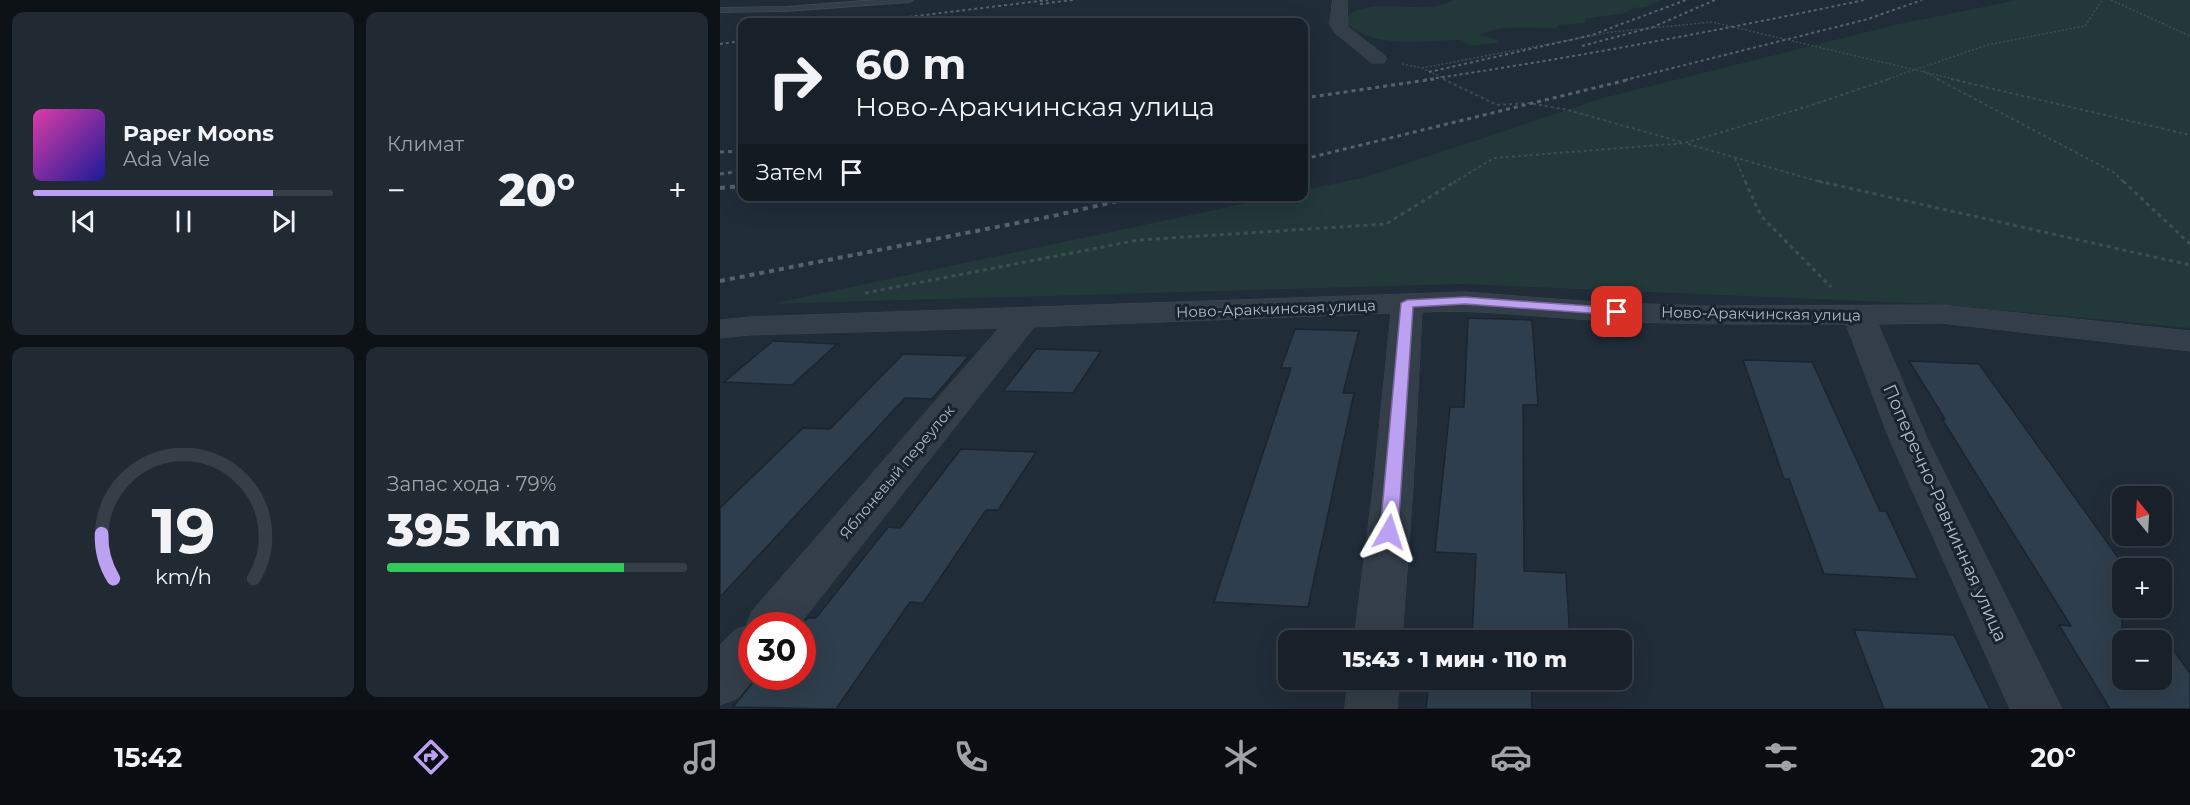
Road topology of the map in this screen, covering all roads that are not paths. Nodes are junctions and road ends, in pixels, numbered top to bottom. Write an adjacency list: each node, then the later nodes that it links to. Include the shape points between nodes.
1 (909, 0): 3 (lane)
2 (1340, 0): 4 (street, via 1341,30)
3 (720, 10)
4 (1378, 59)
5 (1407, 303): 6 (street, Ново-Аракчинская улица, via 1465,301 1704,315); 7 (street, Ново-Аракчинская улица); 11 (street)
6 (1859, 316): 9 (street, Ново-Аракчинская улица, via 1941,314); 16 (street, Поперечно-Равнинная улица, via 1908,438)
7 (1025, 318): 8 (street, Ново-Аракчинская улица); 10 (street, Яблоневый переулок)
8 (720, 329)
9 (2190, 341)
10 (781, 612)
11 (1379, 630)
12 (738, 661): 13 (street)
13 (720, 681)
14 (1373, 690): 15 (street)
15 (1371, 709)
16 (2036, 709)

